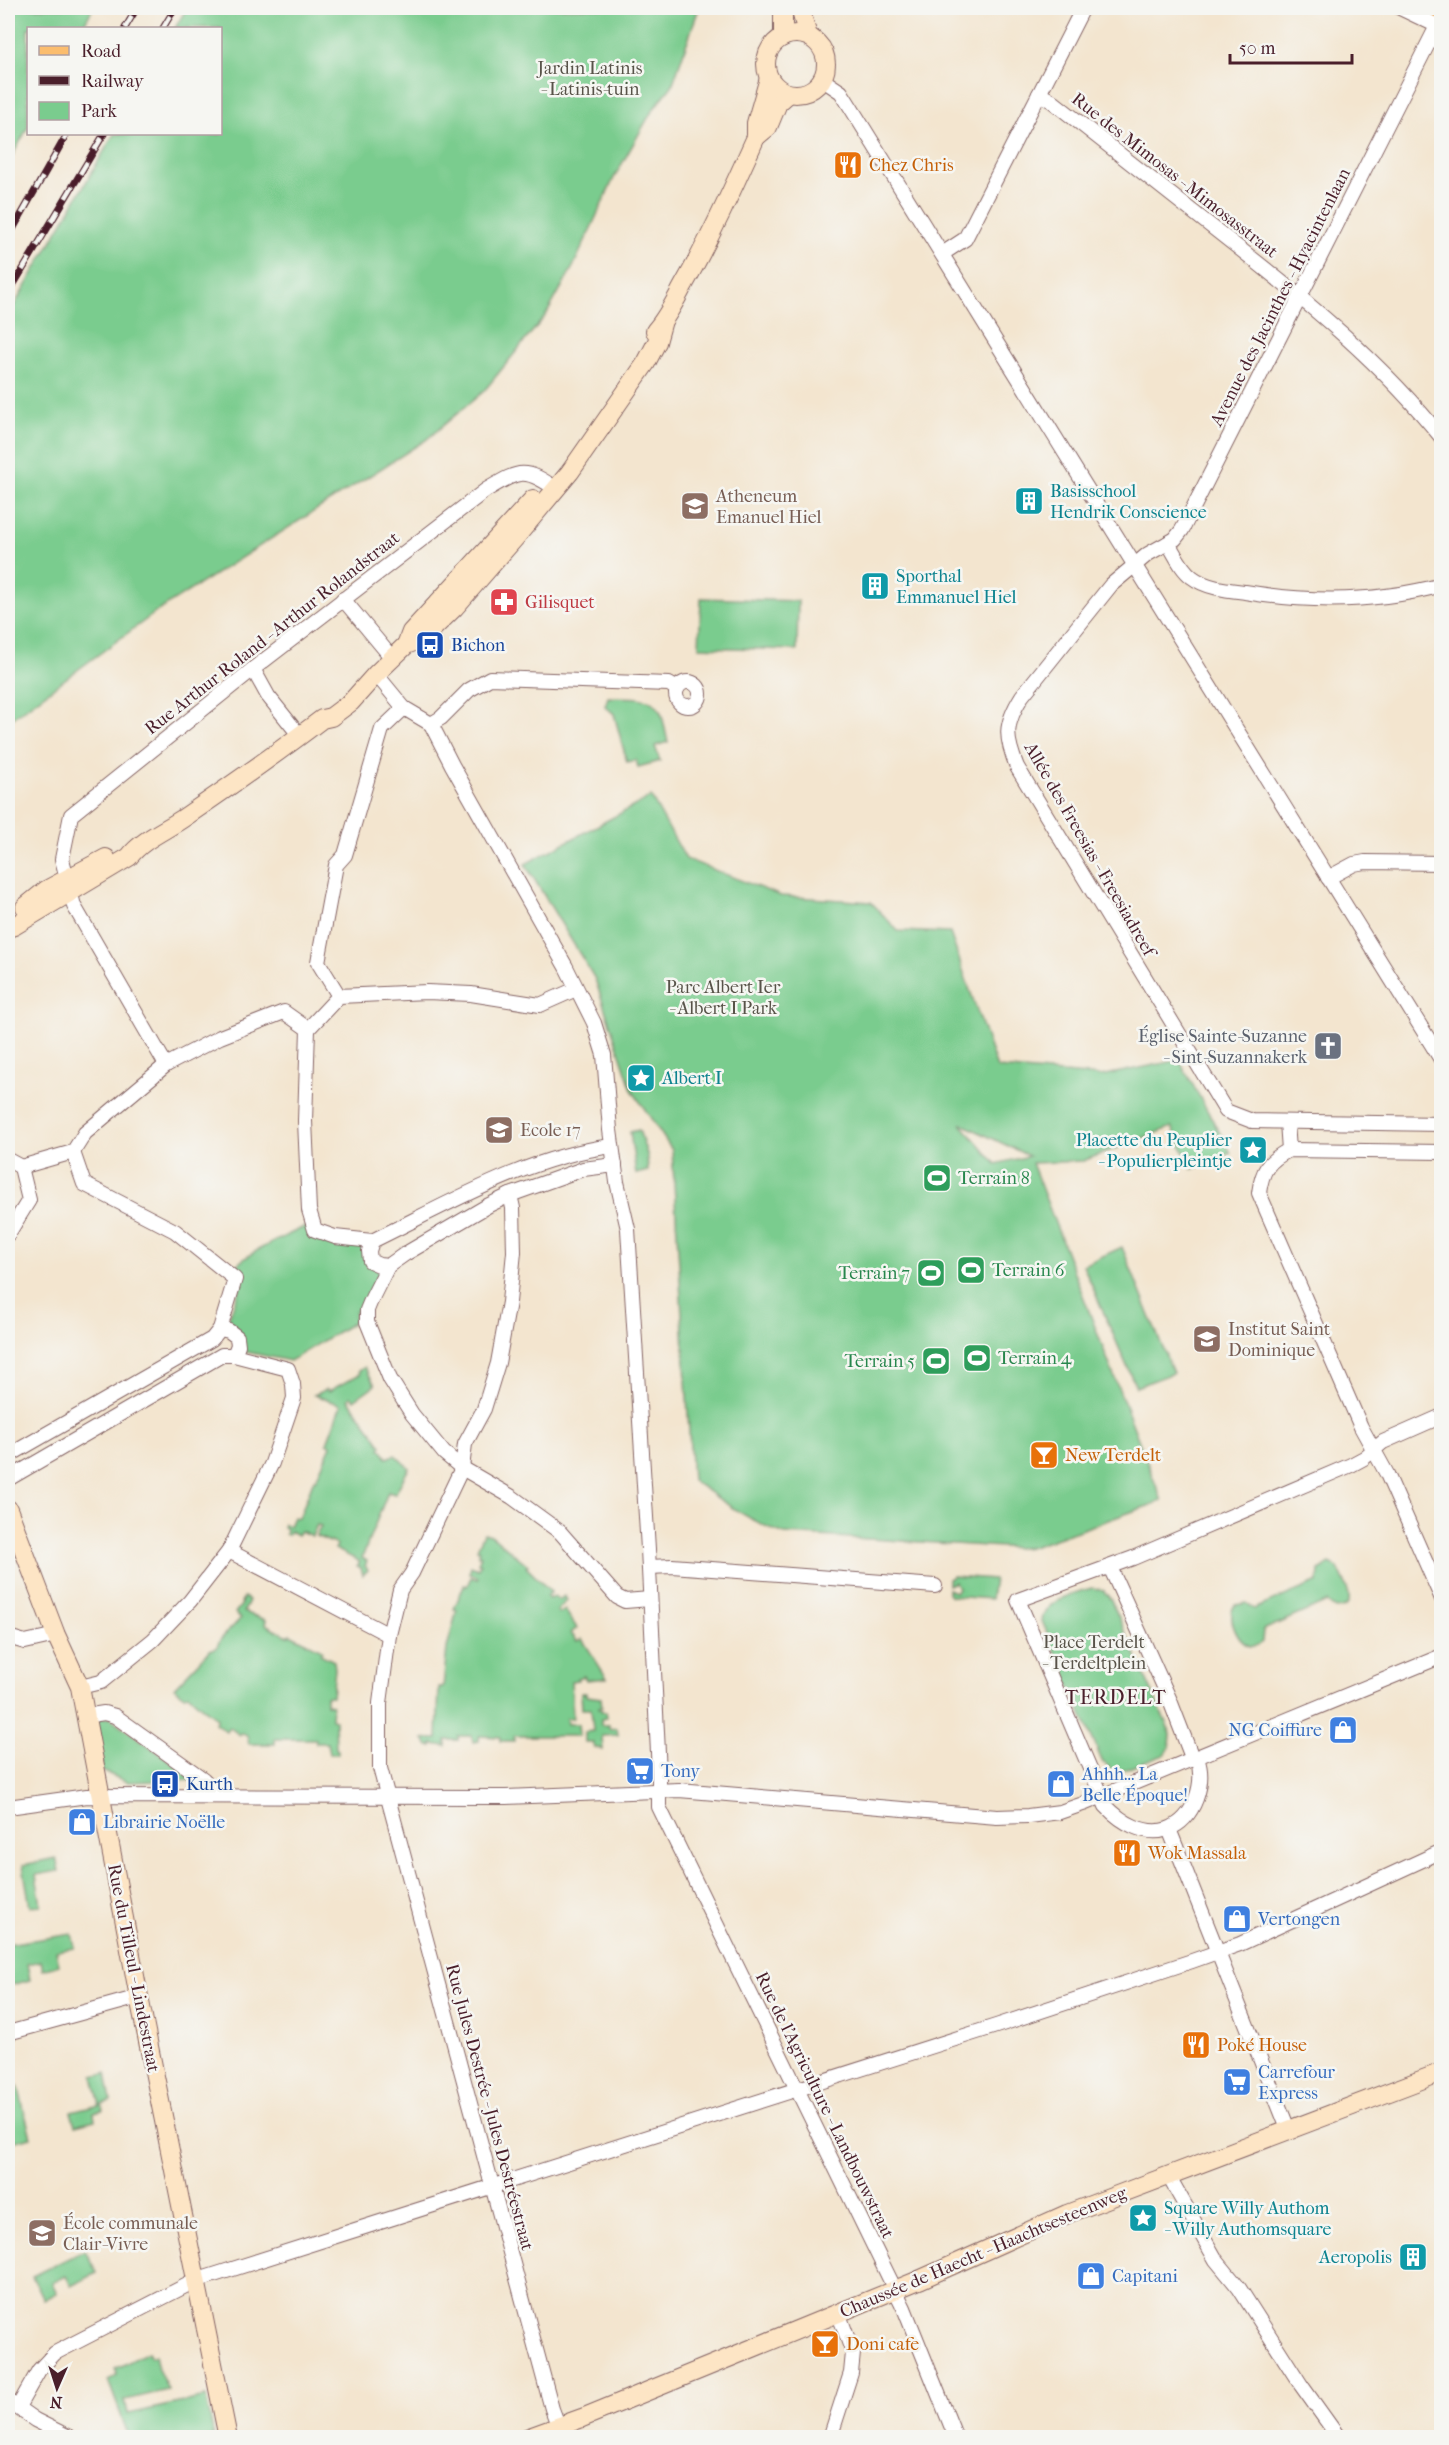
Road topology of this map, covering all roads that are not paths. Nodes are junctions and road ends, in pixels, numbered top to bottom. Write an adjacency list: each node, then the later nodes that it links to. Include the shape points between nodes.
1 (783, 8): 7 (street)
2 (800, 8): 6 (street)
3 (1083, 8): 11 (street)
4 (1400, 8): 5 (street)
5 (1440, 18): 14 (street, Avenue des Jacinthes - Hyacintenlaan)
6 (808, 36): 7 (street); 9 (street, via 825,55)
7 (783, 37): 8 (street, via 767,54)
8 (769, 78): 10 (street); 12 (street)
9 (823, 80): 10 (street, via 804,94); 13 (street, via 841,92)
10 (788, 94): 12 (street, via 778,103 768,127)
11 (1039, 94): 13 (street, via 965,239); 14 (street, Rue des Mimosas - Mimosasstraat)
12 (756, 136): 16 (street, via 717,223 662,324)
13 (942, 254): 18 (street)
14 (1300, 297): 15 (street, Rue des Mimosas - Mimosasstraat, via 1372,361); 17 (street, Avenue des Jacinthes - Hyacintenlaan, via 1182,530)
15 (1442, 438)
16 (551, 486): 20 (street, Rue Arthur Roland - Arthur Rolandstraat, via 532,473 522,473 486,490); 21 (street, via 411,632 406,645)
17 (1168, 543): 18 (street, Avenue des Jacinthes - Hyacintenlaan); 19 (street, via 1192,577 1217,588 1282,599 1366,599)
18 (1134, 565): 29 (street); 37 (street, Allée des Freesias - Freesiadreef, via 1111,585 1022,696 1011,714 1006,736 1017,767 1226,1111 1252,1121)
19 (1442, 585)
20 (343, 599): 21 (street); 22 (street, Rue Arthur Roland - Arthur Rolandstraat)
21 (392, 658): 23 (street)
22 (253, 669): 27 (street, via 268,696); 30 (street, Rue Arthur Roland - Arthur Rolandstraat, via 71,815 62,859)
23 (376, 674): 25 (street); 27 (street, via 351,702)
24 (677, 689): 26 (street, via 669,684 490,678 469,690)
25 (404, 708): 26 (street); 33 (street, via 382,729 345,855 336,865 318,962)
26 (431, 724): 32 (street, Rue de l'Agriculture - Landbouwstraat)
27 (300, 736): 30 (street, via 129,856)
28 (1442, 863): 29 (street, via 1365,862)
29 (1328, 878): 35 (street)
30 (68, 885): 31 (street, via 46,890); 36 (street, Rue Arthur Roland - Arthur Rolandstraat, via 74,906)
31 (8, 926)
32 (576, 989): 33 (street, via 540,1005 471,994 427,992); 39 (street, Rue de l'Agriculture - Landbouwstraat, via 594,1023 604,1055)
33 (339, 996): 34 (street)
34 (308, 1029): 36 (street, via 284,1012 220,1037); 48 (street, via 305,1121 309,1210 315,1230 335,1237)
35 (1442, 1061)
36 (166, 1065): 41 (street, via 85,1133)
37 (1287, 1122): 38 (street, Allée des Freesias - Freesiadreef); 40 (street)
38 (1442, 1124)
39 (612, 1146): 44 (street, Rue de l'Agriculture - Landbouwstraat); 48 (street, via 565,1155 488,1184)
40 (1288, 1150): 42 (street); 53 (street, via 1273,1159 1261,1176 1259,1193)
41 (73, 1152): 45 (street); 50 (street, via 84,1184 175,1232 235,1279)
42 (1442, 1152)
43 (8, 1160): 45 (street)
44 (615, 1165): 46 (street, via 582,1169); 59 (street, Rue de l'Agriculture - Landbouwstraat, via 628,1229)
45 (21, 1167): 47 (street, via 29,1200)
46 (510, 1196): 49 (street); 55 (street, Rue Jules Destrée - Jules Destréestraat, via 514,1252 509,1302 498,1363 484,1409 465,1444)
47 (8, 1234)
48 (372, 1241): 49 (street, via 370,1261)
49 (388, 1266): 55 (street, via 367,1310 367,1322 390,1379 412,1414 444,1453)
50 (220, 1329): 51 (street, via 237,1337); 54 (street, via 212,1339)
51 (234, 1355): 56 (street, via 222,1355); 58 (street, via 288,1369 294,1398 272,1463)
52 (1442, 1416): 53 (street)
53 (1373, 1450): 60 (street, via 1351,1465); 63 (street)
54 (8, 1456)
55 (462, 1468): 62 (street, via 512,1497 560,1533 617,1598); 65 (street, Rue Jules Destrée - Jules Destréestraat, via 400,1590)
56 (8, 1479)
57 (8, 1509): 64 (street, Rue du Tilleul - Lindestraat)
58 (229, 1551): 65 (street); 68 (street, via 153,1640 101,1682)
59 (649, 1567): 61 (street); 62 (street, Rue de l'Agriculture - Landbouwstraat)
60 (1110, 1567): 70 (street); 75 (street, via 1018,1600)
61 (935, 1586)
62 (650, 1599): 71 (street, Rue de l'Agriculture - Landbouwstraat)
63 (1442, 1599)
64 (56, 1635): 66 (street, via 25,1641); 68 (street, Rue du Tilleul - Lindestraat)
65 (389, 1635): 74 (street, Rue Jules Destrée - Jules Destréestraat, via 380,1703 380,1768)
66 (8, 1638)
67 (1442, 1656): 70 (street)
68 (80, 1686): 69 (street, Rue du Tilleul - Lindestraat)
69 (85, 1716): 72 (street, Rue du Tilleul - Lindestraat); 73 (street, via 116,1716 203,1779 210,1785)
70 (1195, 1759): 75 (street); 77 (street, via 1201,1777 1198,1795 1192,1807)
71 (659, 1792): 74 (street); 75 (street, via 679,1790 997,1817 1060,1812); 83 (street, Rue de l'Agriculture - Landbouwstraat, via 659,1807)
72 (100, 1796): 73 (street); 76 (street); 80 (street, Rue du Tilleul - Lindestraat)
73 (211, 1796): 74 (street)
74 (388, 1796): 86 (street, Rue Jules Destrée - Jules Destréestraat)
75 (1103, 1796): 77 (street, via 1116,1817 1133,1827)
76 (8, 1808)
77 (1169, 1829): 79 (street)
78 (1442, 1851): 79 (street)
79 (1217, 1952): 83 (street); 84 (street)
80 (139, 1997): 81 (street); 87 (street, Rue du Tilleul - Lindestraat)
81 (8, 2033)
82 (1442, 2072): 84 (street, Chaussée de Haecht - Haachtsesteenweg)
83 (797, 2089): 86 (street); 88 (street, Rue de l'Agriculture - Landbouwstraat)
84 (1288, 2129): 85 (street, Chaussée de Haecht - Haachtsesteenweg)
85 (1168, 2175): 88 (street, Chaussée de Haecht - Haachtsesteenweg); 97 (street, via 1216,2260 1239,2288)
86 (493, 2185): 87 (street); 91 (street, Rue Jules Destrée - Jules Destréestraat)
87 (195, 2281): 90 (street, via 55,2353); 93 (street, Rue du Tilleul - Lindestraat)
88 (895, 2289): 89 (street, Chaussée de Haecht - Haachtsesteenweg); 96 (street, Rue de l'Agriculture - Landbouwstraat)
89 (838, 2312): 91 (street, Chaussée de Haecht - Haachtsesteenweg); 95 (street, via 853,2353 851,2373)
90 (13, 2404): 92 (street)
91 (561, 2432): 94 (street, Chaussée de Haecht - Haachtsesteenweg)
92 (70, 2438)
93 (228, 2438)
94 (527, 2438)
95 (830, 2438)
96 (956, 2438)
97 (1339, 2438)

